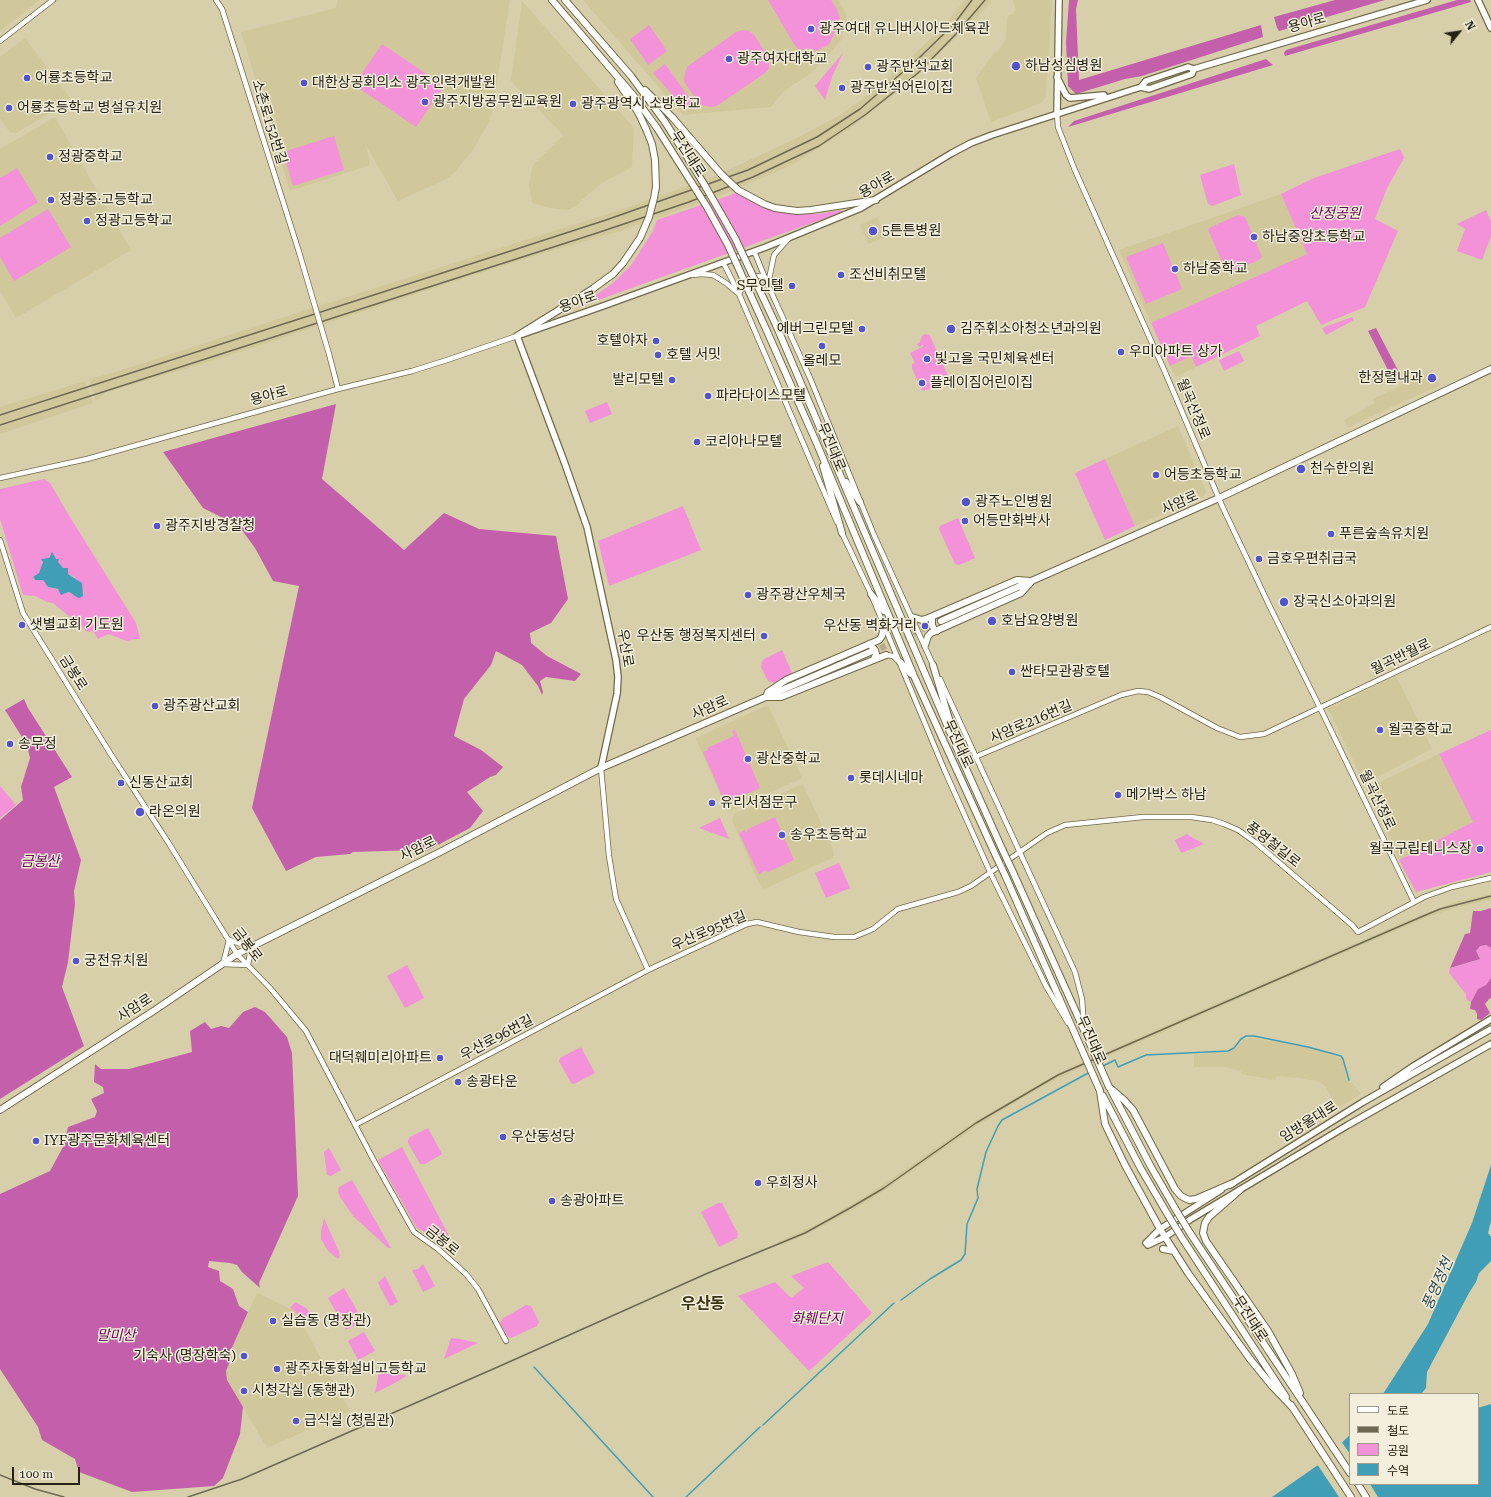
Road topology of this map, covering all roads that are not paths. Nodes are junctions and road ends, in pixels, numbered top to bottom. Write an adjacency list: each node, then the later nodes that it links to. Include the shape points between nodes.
1 (52, 0): 9 (street)
2 (216, 0): 24 (street, 소촌로152번길, bridge, via 222,9 299,252)
3 (552, 0): 10 (main road, 무진대로)
4 (565, 0): 11 (main road, 무진대로)
5 (1059, 0): 12 (main road)
6 (1427, 0): 13 (main road, 용아로, via 1194,69 1188,67 1146,81 1141,87)
7 (1478, 0): 8 (main road)
8 (1491, 28)
9 (0, 41)
10 (602, 57): 22 (main road, bridge, via 638,112 652,144 656,187 649,217 640,238 613,274); 25 (main road, 무진대로, bridge, via 657,128 703,200 728,245)
11 (631, 76): 15 (main road, bridge, via 738,190 764,204 797,211); 26 (main road, 무진대로, bridge, via 665,122 735,238 776,325)
12 (1057, 76): 13 (main road, via 1070,98); 14 (main road)
13 (1118, 94): 14 (main road, 용아로)
14 (1057, 113): 15 (main road, 용아로, via 971,143); 28 (street, 월곡산정로, via 1058,127 1076,171)
15 (876, 200): 16 (main road, 용아로)
16 (790, 237): 17 (main road, 용아로); 20 (street, via 774,255)
17 (754, 251): 18 (main road, 용아로); 20 (street, 무진대로)
18 (723, 262): 19 (main road, 용아로); 21 (street, 무진대로)
19 (687, 276): 21 (street, via 713,276); 22 (main road, 용아로)
20 (768, 285): 21 (street, via 761,276 755,276 743,285); 29 (street, 무진대로, via 810,378)
21 (738, 294): 30 (street, 무진대로)
22 (517, 336): 24 (street, 용아로, via 447,360); 53 (main road, 우산로, via 587,527 616,660 617,694)
23 (1491, 369): 28 (main road, 사암로)
24 (338, 389): 27 (street, 용아로, via 87,459)
25 (817, 444): 30 (main road); 36 (main road, 무진대로)
26 (839, 472): 29 (main road); 51 (main road, 무진대로)
27 (0, 478)
28 (1219, 498): 32 (main road, 사암로); 50 (street, 월곡산정로)
29 (860, 502): 34 (street, 무진대로)
30 (842, 534): 33 (street, 무진대로)
31 (0, 540): 58 (street, 금봉로, via 23,613)
32 (1032, 581): 35 (main road, via 1017,580); 37 (main road, 사암로); 40 (main road, via 1022,593)
33 (871, 594): 36 (main road); 38 (street, 무진대로)
34 (912, 617): 35 (main road, via 922,620); 42 (street, 무진대로)
35 (932, 617): 40 (main road, via 932,625)
36 (890, 618): 48 (main road, 무진대로)
37 (941, 621)
38 (884, 625): 41 (main road, via 880,638); 46 (street, 무진대로)
39 (1491, 627): 50 (street, 월곡반월로)
40 (937, 630): 42 (main road, via 928,636)
41 (869, 644): 45 (main road, via 875,650); 49 (main road, via 786,680 768,692)
42 (925, 645): 47 (street, 무진대로)
43 (870, 652): 49 (main road, 사암로)
44 (886, 654): 45 (main road); 46 (street)
45 (874, 659): 49 (main road, via 781,698)
46 (900, 662): 48 (main road); 55 (street, 무진대로)
47 (934, 665): 51 (main road); 52 (street, 무진대로)
48 (914, 676): 67 (main road, 무진대로, bridge)
49 (766, 698): 53 (main road, 사암로)
50 (1320, 708): 52 (street, 사암로216번길, via 1264,734 1240,737 1217,728 1160,697 1144,691 1129,693); 57 (street, 월곡산정로)
51 (958, 753): 65 (main road, 무진대로, bridge)
52 (975, 758): 54 (street, 무진대로)
53 (600, 768): 59 (main road, 사암로); 63 (street, 우산로, via 616,899)
54 (1020, 852): 55 (street, 우산로95번길); 57 (street, 풍영철길로, via 1047,833 1065,825 1143,817 1190,817 1212,820 1238,830 1358,932); 65 (street, 무진대로, via 1075,972 1082,999)
55 (990, 872): 63 (street, 우산로95번길, via 958,892 898,909 873,928 854,937 799,932 752,922); 67 (street, 무진대로, via 1046,986)
56 (1491, 878): 57 (street, 풍영철길로, via 1452,887)
57 (1414, 902)
58 (229, 940): 59 (street); 60 (street, 금봉로); 61 (street)
59 (251, 947): 60 (main road, 사암로); 62 (street)
60 (237, 954): 61 (main road, 사암로); 62 (street, 금봉로)
61 (222, 964): 62 (street); 72 (main road, 사암로)
62 (248, 965): 73 (street, 금봉로, via 303,1026)
63 (648, 970): 73 (street, 우산로96번길)
64 (1491, 1019): 71 (main road, via 1412,1067)
65 (1084, 1030): 69 (main road, 무진대로, bridge)
66 (1489, 1030): 71 (main road, 임방울대로)
67 (1075, 1034): 70 (main road, 무진대로, bridge)
68 (1491, 1044): 75 (main road, 임방울대로)
69 (1109, 1087): 74 (main road, via 1133,1110 1181,1196 1189,1200 1196,1199); 82 (main road, 무진대로, bridge, via 1151,1167 1190,1233)
70 (1100, 1091): 76 (main road, via 1105,1124); 81 (main road, 무진대로, bridge, via 1168,1215)
71 (1363, 1102): 74 (main road, 임방울대로)
72 (0, 1110)
73 (355, 1125): 80 (street, 금봉로, via 414,1232 466,1274 478,1289)
74 (1233, 1183): 76 (main road, 임방울대로)
75 (1240, 1190): 77 (main road, 임방울대로); 82 (main road, via 1209,1217 1203,1233 1268,1331 1292,1374)
76 (1160, 1229): 77 (main road); 77 (main road, 임방울대로, via 1147,1244)
77 (1166, 1237): 79 (main road)
78 (1163, 1249): 79 (main road)
79 (1174, 1251): 81 (main road, via 1250,1359)
80 (506, 1341)
81 (1274, 1384): 85 (main road, via 1293,1408)
82 (1304, 1403): 83 (main road, 무진대로)
83 (1349, 1470)
84 (1359, 1485): 86 (main road)
85 (1351, 1497)
86 (1366, 1497)

